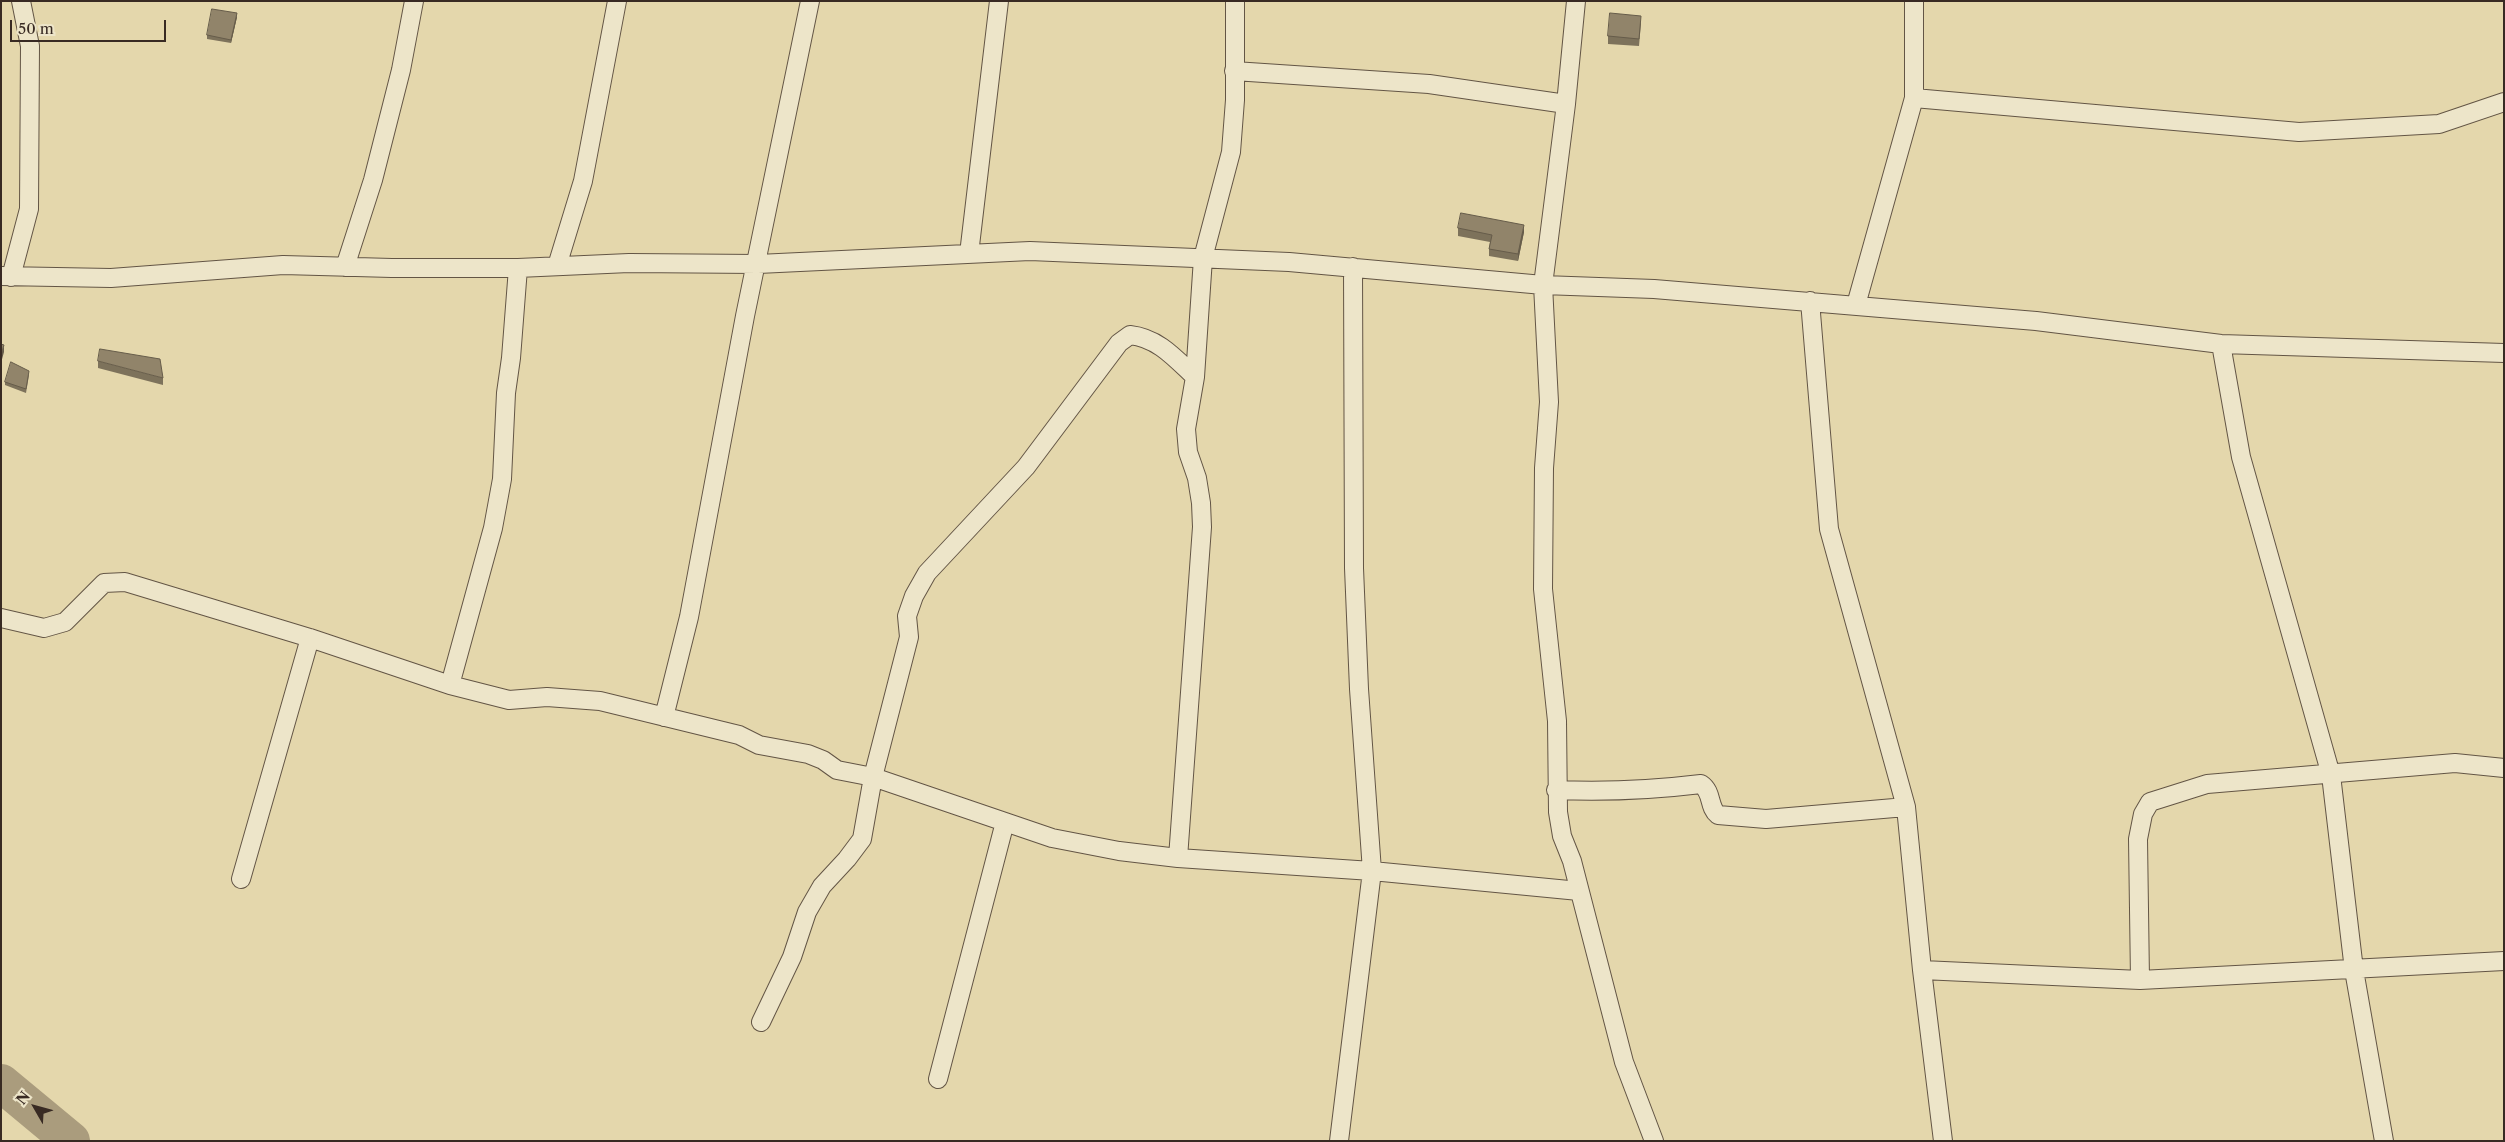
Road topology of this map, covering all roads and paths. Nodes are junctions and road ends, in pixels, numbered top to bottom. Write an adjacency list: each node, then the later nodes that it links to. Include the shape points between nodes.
1 (21, 1): 20 (street, via 30,46 29,209)
2 (414, 1): 18 (street, via 374,180)
3 (617, 1): 16 (street, via 583,181)
4 (810, 1): 15 (street)
5 (999, 1): 13 (street)
6 (1235, 1): 9 (street)
7 (1576, 1): 12 (street)
8 (1914, 1): 10 (street)
9 (1234, 71): 12 (street, via 1428,84); 14 (street, via 1231,152)
10 (1914, 98): 11 (street, via 2299,132 2439,124); 23 (street)
11 (2504, 102)
12 (1566, 104): 21 (street)
13 (969, 254): 14 (street, via 1030,251); 15 (street)
14 (1203, 258): 17 (street); 26 (street)
15 (758, 264): 16 (street); 30 (street, via 745,316 689,617)
16 (557, 266): 19 (street)
17 (1353, 267): 21 (street); 38 (street, via 1354,568)
18 (345, 268): 19 (street); 20 (street, via 283,265 111,278)
19 (518, 268): 29 (street, via 506,393 502,479 493,528)
20 (6, 277)
21 (1543, 285): 22 (street, via 1654,289); 34 (street, via 1549,402 1544,468 1543,589 1557,721)
22 (1810, 301): 23 (street); 35 (street, via 1829,529)
23 (1856, 305): 24 (street, via 2036,321)
24 (2221, 344): 25 (street); 32 (street, via 2241,457)
25 (2504, 353)
26 (1195, 377): 33 (street, via 1159,344 1144,336 1130,335 1119,343 1026,467 927,572 907,616 909,637); 37 (street, via 1186,429 1188,452 1197,478 1202,526)
27 (1, 618): 28 (street, via 44,628 64,622 104,583 125,582)
28 (310, 638): 29 (street); 39 (street)
29 (450, 685): 30 (street, via 509,700 547,697 600,701)
30 (664, 717): 33 (street, via 739,735 758,745 808,754 837,770)
31 (2504, 768): 32 (street, via 2455,763)
32 (2331, 775): 43 (street); 44 (street, via 2207,784 2150,802 2143,814 2138,839)
33 (873, 777): 36 (street); 45 (street, via 862,839 818,892)
34 (1556, 790): 35 (street, via 1646,791 1701,784 1710,792 1714,812 1766,819); 40 (street, via 1562,836)
35 (1906, 807): 42 (street)
36 (1005, 822): 37 (street, via 1052,838); 46 (street)
37 (1178, 858): 38 (street)
38 (1372, 871): 40 (street); 47 (street)
39 (241, 879)
40 (1580, 891): 48 (street, via 1624,1062)
41 (2504, 961): 43 (street)
42 (1922, 970): 44 (street); 49 (street)
43 (2354, 970): 44 (street); 50 (street)
44 (2140, 980)
45 (761, 1022)
46 (938, 1079)
47 (1338, 1141)
48 (1654, 1141)
49 (1943, 1141)
50 (2384, 1141)

